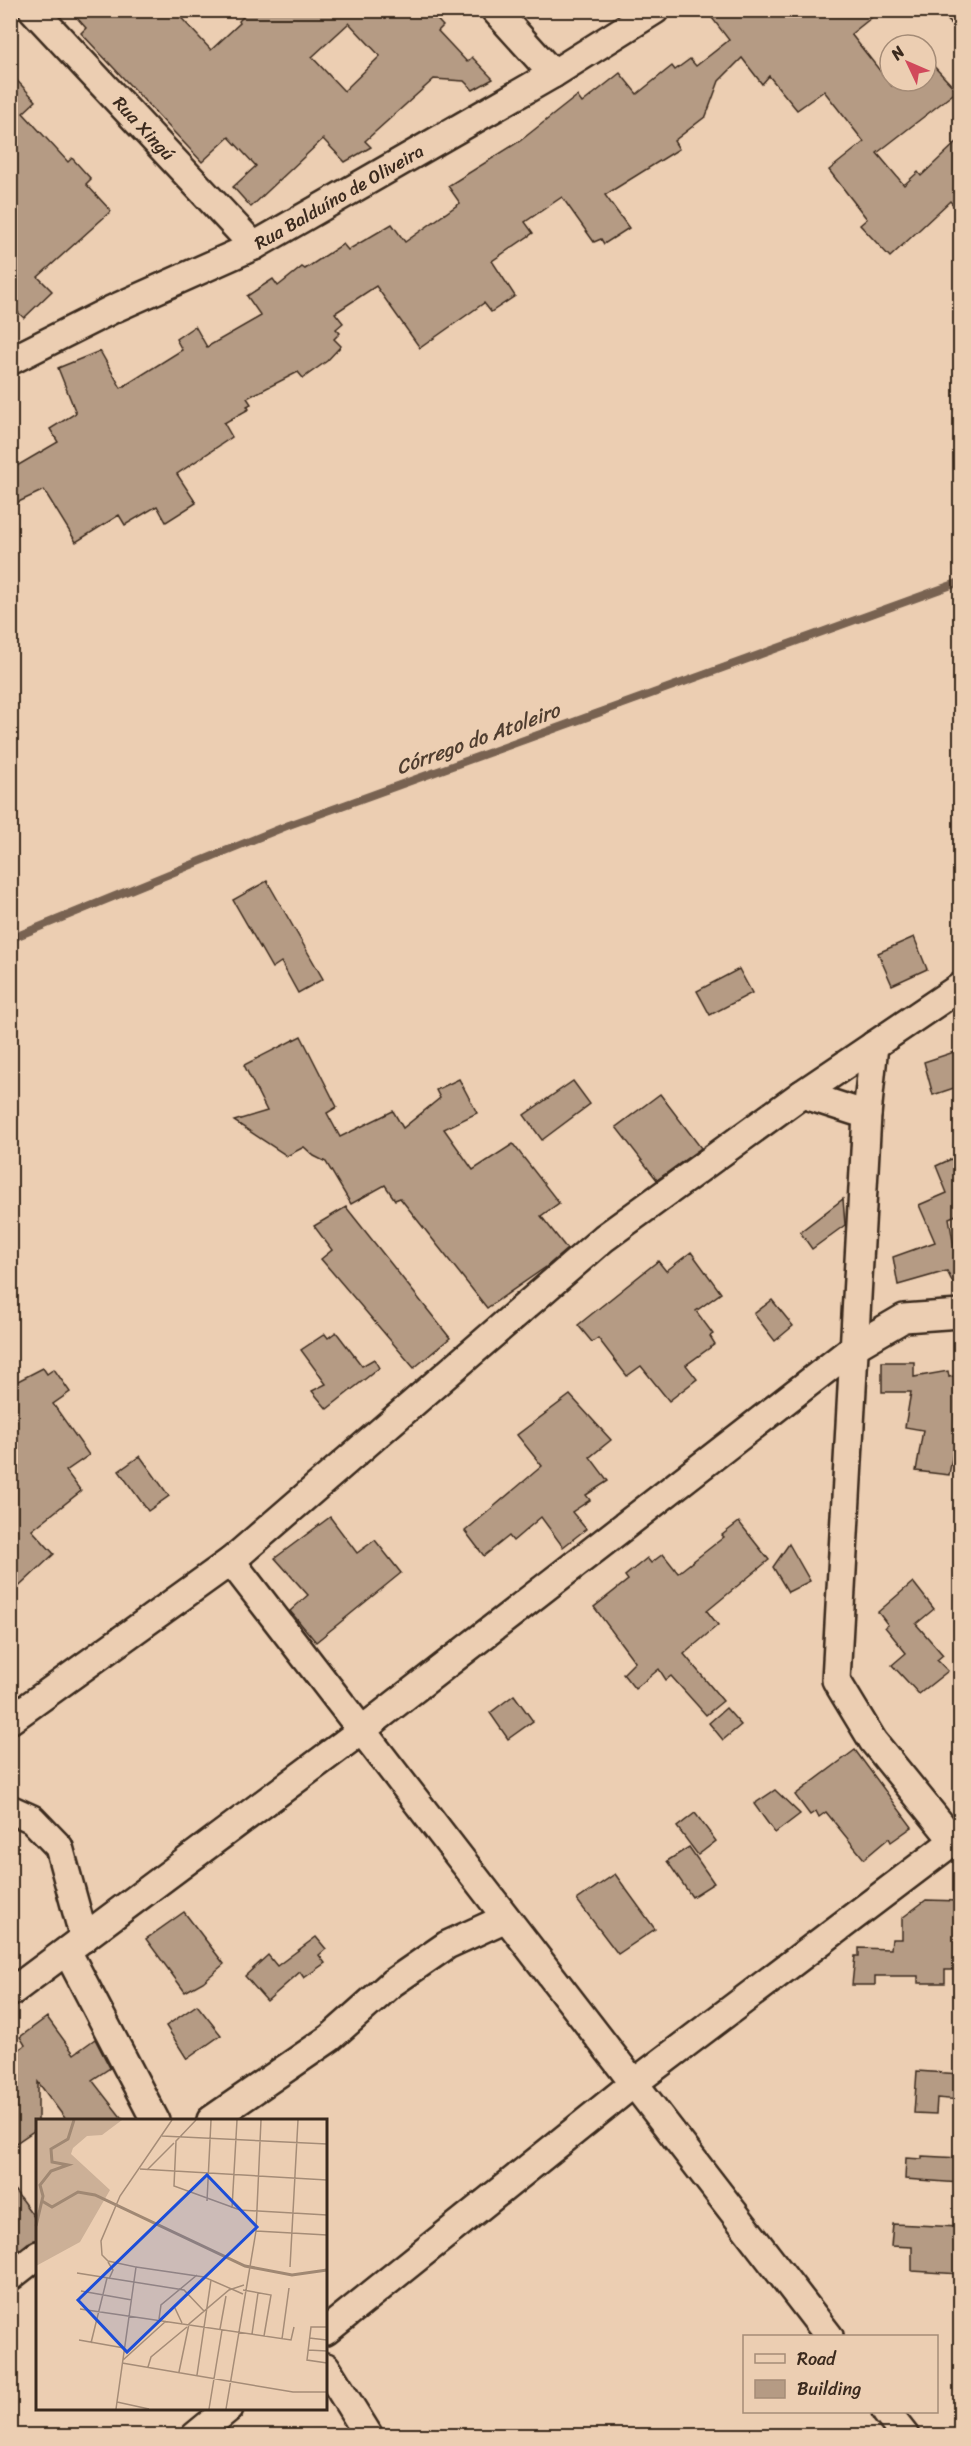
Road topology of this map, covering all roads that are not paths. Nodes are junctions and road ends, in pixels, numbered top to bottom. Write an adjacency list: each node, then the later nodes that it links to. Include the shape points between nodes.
1 (33, 10): 5 (street, Rua Xingú)
2 (495, 10): 4 (street)
3 (655, 10): 4 (street, Rua Balduíno de Oliveira)
4 (553, 74): 5 (street, Rua Balduíno de Oliveira)
5 (254, 246): 6 (street, Rua Balduíno de Oliveira, via 113,309)
6 (10, 361)
7 (960, 987): 8 (street)
8 (874, 1045): 9 (street); 10 (street)
9 (802, 1094): 10 (street); 13 (street, via 604,1238)
10 (867, 1114): 12 (street)
11 (960, 1314): 12 (street, via 904,1318)
12 (856, 1346): 15 (street); 17 (street, via 836,1680 873,1741)
13 (231, 1560): 14 (street); 15 (street)
14 (10, 1720)
15 (362, 1730): 18 (street); 19 (street)
16 (10, 1809): 19 (street, via 32,1819 59,1847)
17 (957, 1838): 21 (street)
18 (506, 1918): 21 (street); 23 (street, via 447,1945 419,1964 330,2038)
19 (75, 1945): 20 (street); 22 (street)
20 (10, 1993)
21 (634, 2084): 26 (street); 27 (street)
22 (154, 2119)
23 (214, 2119)
24 (36, 2257): 25 (street)
25 (10, 2277)
26 (327, 2330)
27 (827, 2335)
28 (327, 2369): 33 (street)
29 (228, 2410): 32 (street)
30 (887, 2413): 31 (street)
31 (904, 2435)
32 (195, 2436)
33 (369, 2436)

